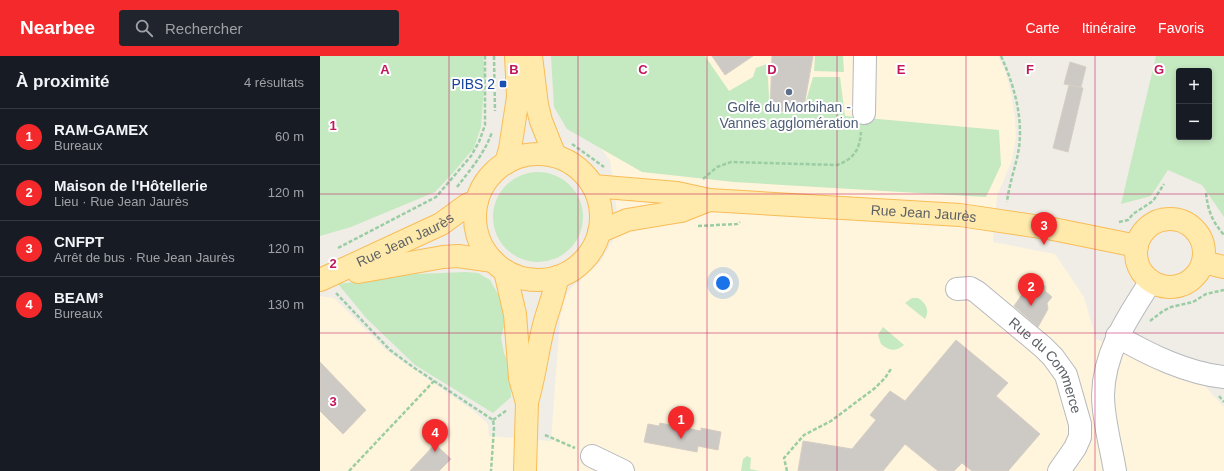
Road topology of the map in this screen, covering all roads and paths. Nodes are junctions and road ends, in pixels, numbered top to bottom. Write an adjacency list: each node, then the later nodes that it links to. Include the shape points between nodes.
1 (485, 56): 24 (path, via 485,125 471,156 436,197)
2 (494, 56): 8 (path)
3 (516, 56): 11 (main road, via 518,97)
4 (531, 56): 10 (main road, via 541,121)
5 (865, 56): 7 (street)
6 (1001, 56): 19 (path, via 1011,77 1020,115 1019,148)
7 (864, 113): 15 (path, via 858,150 845,162 837,165 731,162 717,167)
8 (494, 117)
9 (492, 130): 16 (path, via 489,141)
10 (560, 148): 11 (main road, via 522,156); 12 (path); 14 (main road, via 570,163 583,173)
11 (506, 163): 18 (main road, via 488,179)
12 (608, 170)
13 (1164, 184): 20 (path, via 1153,201 1128,220)
14 (593, 186): 15 (main road, Rue Jean Jaurès, via 677,193); 21 (main road, via 601,216)
15 (704, 191): 19 (main road, Rue Jean Jaurès); 21 (main road, Rue Jean Jaurès, via 681,211 627,220)
16 (454, 192)
17 (1206, 193): 22 (path, via 1208,210)
18 (477, 201): 26 (main road, via 477,233 483,248); 29 (main road, Rue Jean Jaurès, via 467,205 441,224)
19 (1005, 221): 23 (main road, Rue Jean Jaurès)
20 (1118, 222)
21 (599, 232): 28 (main road, via 591,252 576,267)
22 (1224, 235)
23 (1136, 246): 25 (main road, via 1140,236 1152,224 1167,219 1178,220 1196,231 1202,241); 30 (main road, via 1138,266)
24 (331, 252)
25 (1203, 262): 27 (main road); 30 (main road, via 1191,280 1182,285 1166,287)
26 (498, 266): 28 (main road, via 517,277 530,280); 29 (main road, Rue Jean Jaurès, via 458,256 443,257); 38 (main road, via 515,314 520,378)
27 (1224, 267)
28 (557, 277): 38 (main road, via 556,288 543,326 534,379)
29 (328, 282): 37 (path, via 390,350)
30 (1151, 282): 34 (street)
31 (957, 289): 47 (street, Rue du Commerce, via 970,288 977,292 1043,347 1066,375 1080,424 1080,437)
32 (1224, 290): 33 (path, via 1206,294 1193,302 1163,311)
33 (1148, 323)
34 (1117, 336): 36 (street, via 1140,349 1207,375); 48 (street, via 1106,368 1103,396)
35 (891, 369): 46 (path, via 875,388 831,421 804,435 784,458)
36 (1224, 377)
37 (434, 381): 39 (path); 42 (path)
38 (518, 405): 39 (path); 40 (main road)
39 (493, 420): 43 (path)
40 (527, 430): 41 (path, via 549,436); 44 (main road)
41 (592, 456): 45 (street)
42 (349, 471)
43 (491, 471)
44 (525, 471)
45 (623, 471)
46 (787, 471)
47 (1059, 471)
48 (1115, 471)

